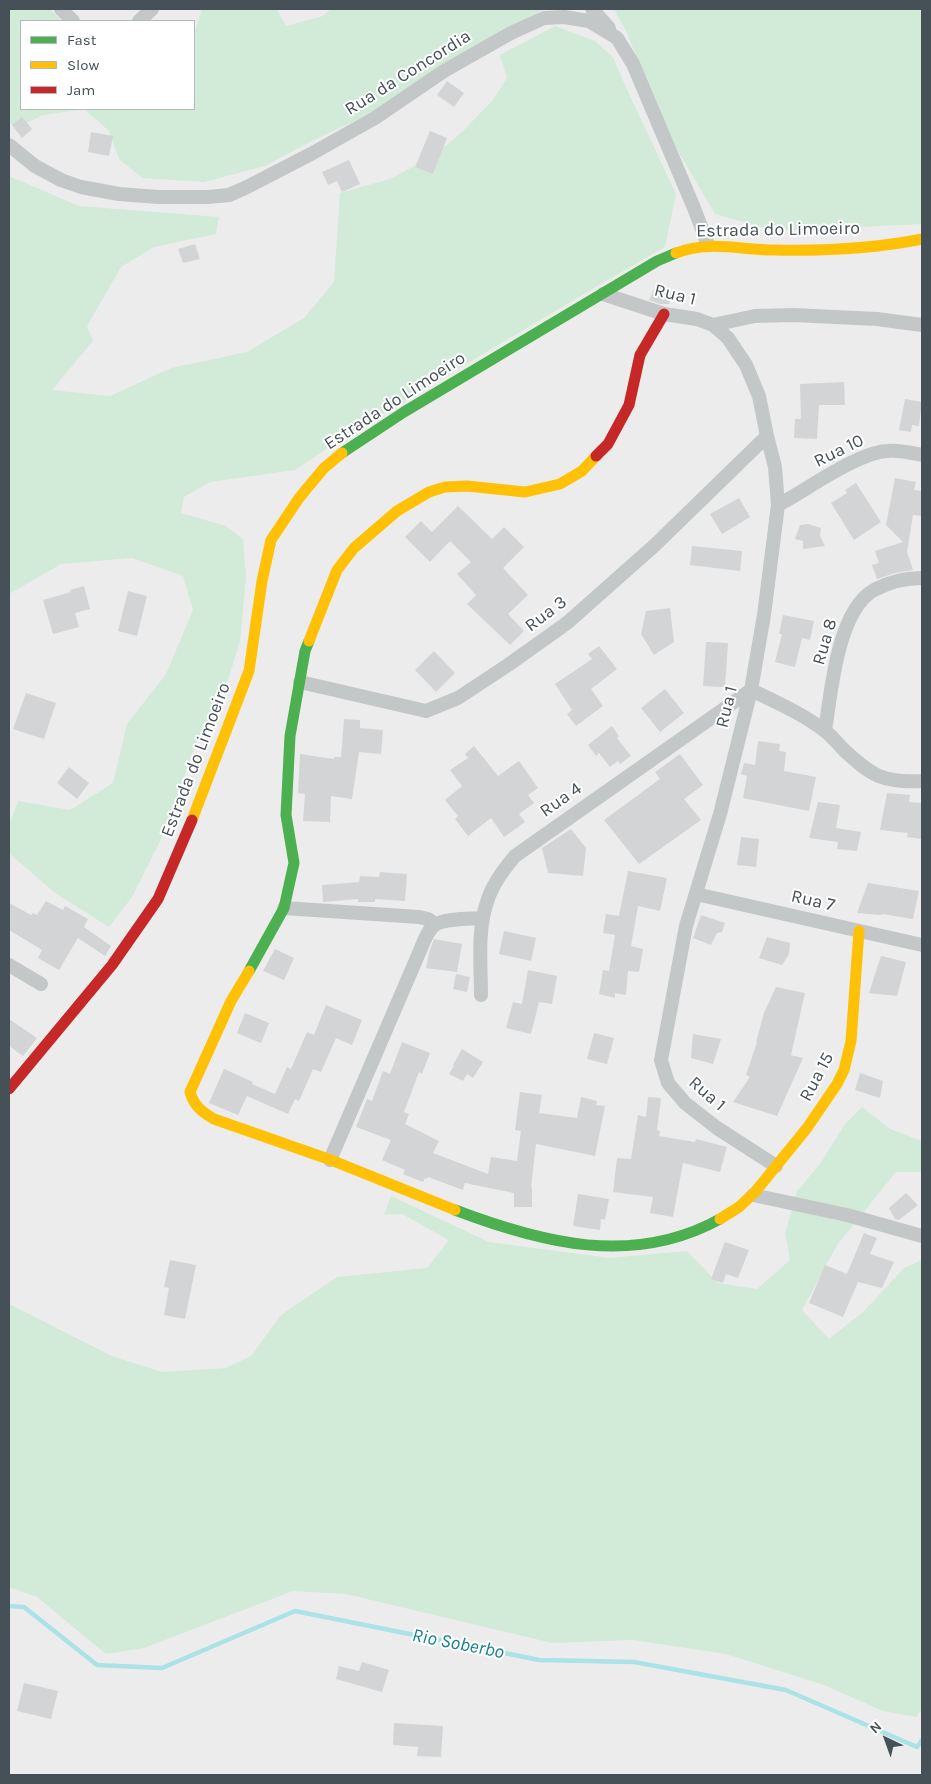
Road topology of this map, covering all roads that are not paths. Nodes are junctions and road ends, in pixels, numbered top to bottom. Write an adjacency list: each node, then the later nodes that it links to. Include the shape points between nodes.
1 (61, 9): 4 (street)
2 (152, 9): 5 (street)
3 (592, 9): 6 (street)
4 (72, 20)
5 (140, 20)
6 (617, 38): 7 (street, Rua da Concordia, via 589,21 544,18 444,71 375,118 311,154 228,195 158,197 81,187 35,166); 9 (street, Rua da Concordia, via 637,72)
7 (9, 145)
8 (922, 239): 9 (street, Estrada do Limoeiro, via 855,248 771,250)
9 (708, 245): 10 (street, Estrada do Limoeiro, via 686,249 657,261)
10 (603, 294): 11 (street, Rua 1); 31 (street, Estrada do Limoeiro, via 346,449 324,468 299,498 271,540 249,671 182,846 158,898 112,965)
11 (664, 314): 12 (street, Rua 1); 18 (street, Rua 15, via 640,355 629,405 608,444 582,471 560,484 525,492 467,486 429,492 397,511 354,548 337,570 305,650)
12 (713, 325): 13 (street, via 755,316 793,315 877,319); 14 (street, Rua 1, via 728,338 746,365 759,396)
13 (922, 325)
14 (767, 436): 16 (street, Rua 1, via 775,467); 18 (street, Rua 3, via 655,545 567,623 458,698 426,711)
15 (922, 455): 16 (street, Rua 10, via 887,451 873,454)
16 (778, 505): 19 (street, Rua 1)
17 (922, 578): 20 (street, Rua 8, via 906,578 874,590 856,608 846,626 839,653)
18 (300, 682): 23 (street, Rua 15, via 290,736 286,815 294,863)
19 (751, 690): 20 (street); 22 (street, Rua 1); 24 (street, Rua 4, via 515,856 495,884)
20 (825, 732): 21 (street, via 874,774 899,782)
21 (922, 781)
22 (696, 894): 26 (street, Rua 7); 33 (street, Rua 1, via 686,926 661,1060 668,1083 686,1103 717,1128)
23 (284, 908): 25 (street, via 419,917); 32 (street, Rua 15, via 231,1001 190,1092 192,1103 200,1112 214,1119)
24 (483, 918): 25 (street); 30 (street, Rua 4)
25 (435, 924): 32 (street, via 419,953)
26 (859, 931): 27 (street, Rua 7); 33 (street, Rua 15, via 848,1057 823,1106)
27 (922, 945)
28 (9, 965): 29 (street)
29 (41, 984)
30 (481, 995)
31 (9, 1089)
32 (330, 1160): 34 (street, Rua 15, via 498,1227 544,1240 597,1248 637,1246 675,1238 713,1223)
33 (776, 1166): 34 (street, Rua 15)
34 (753, 1195): 35 (street, via 847,1215)
35 (922, 1236)

